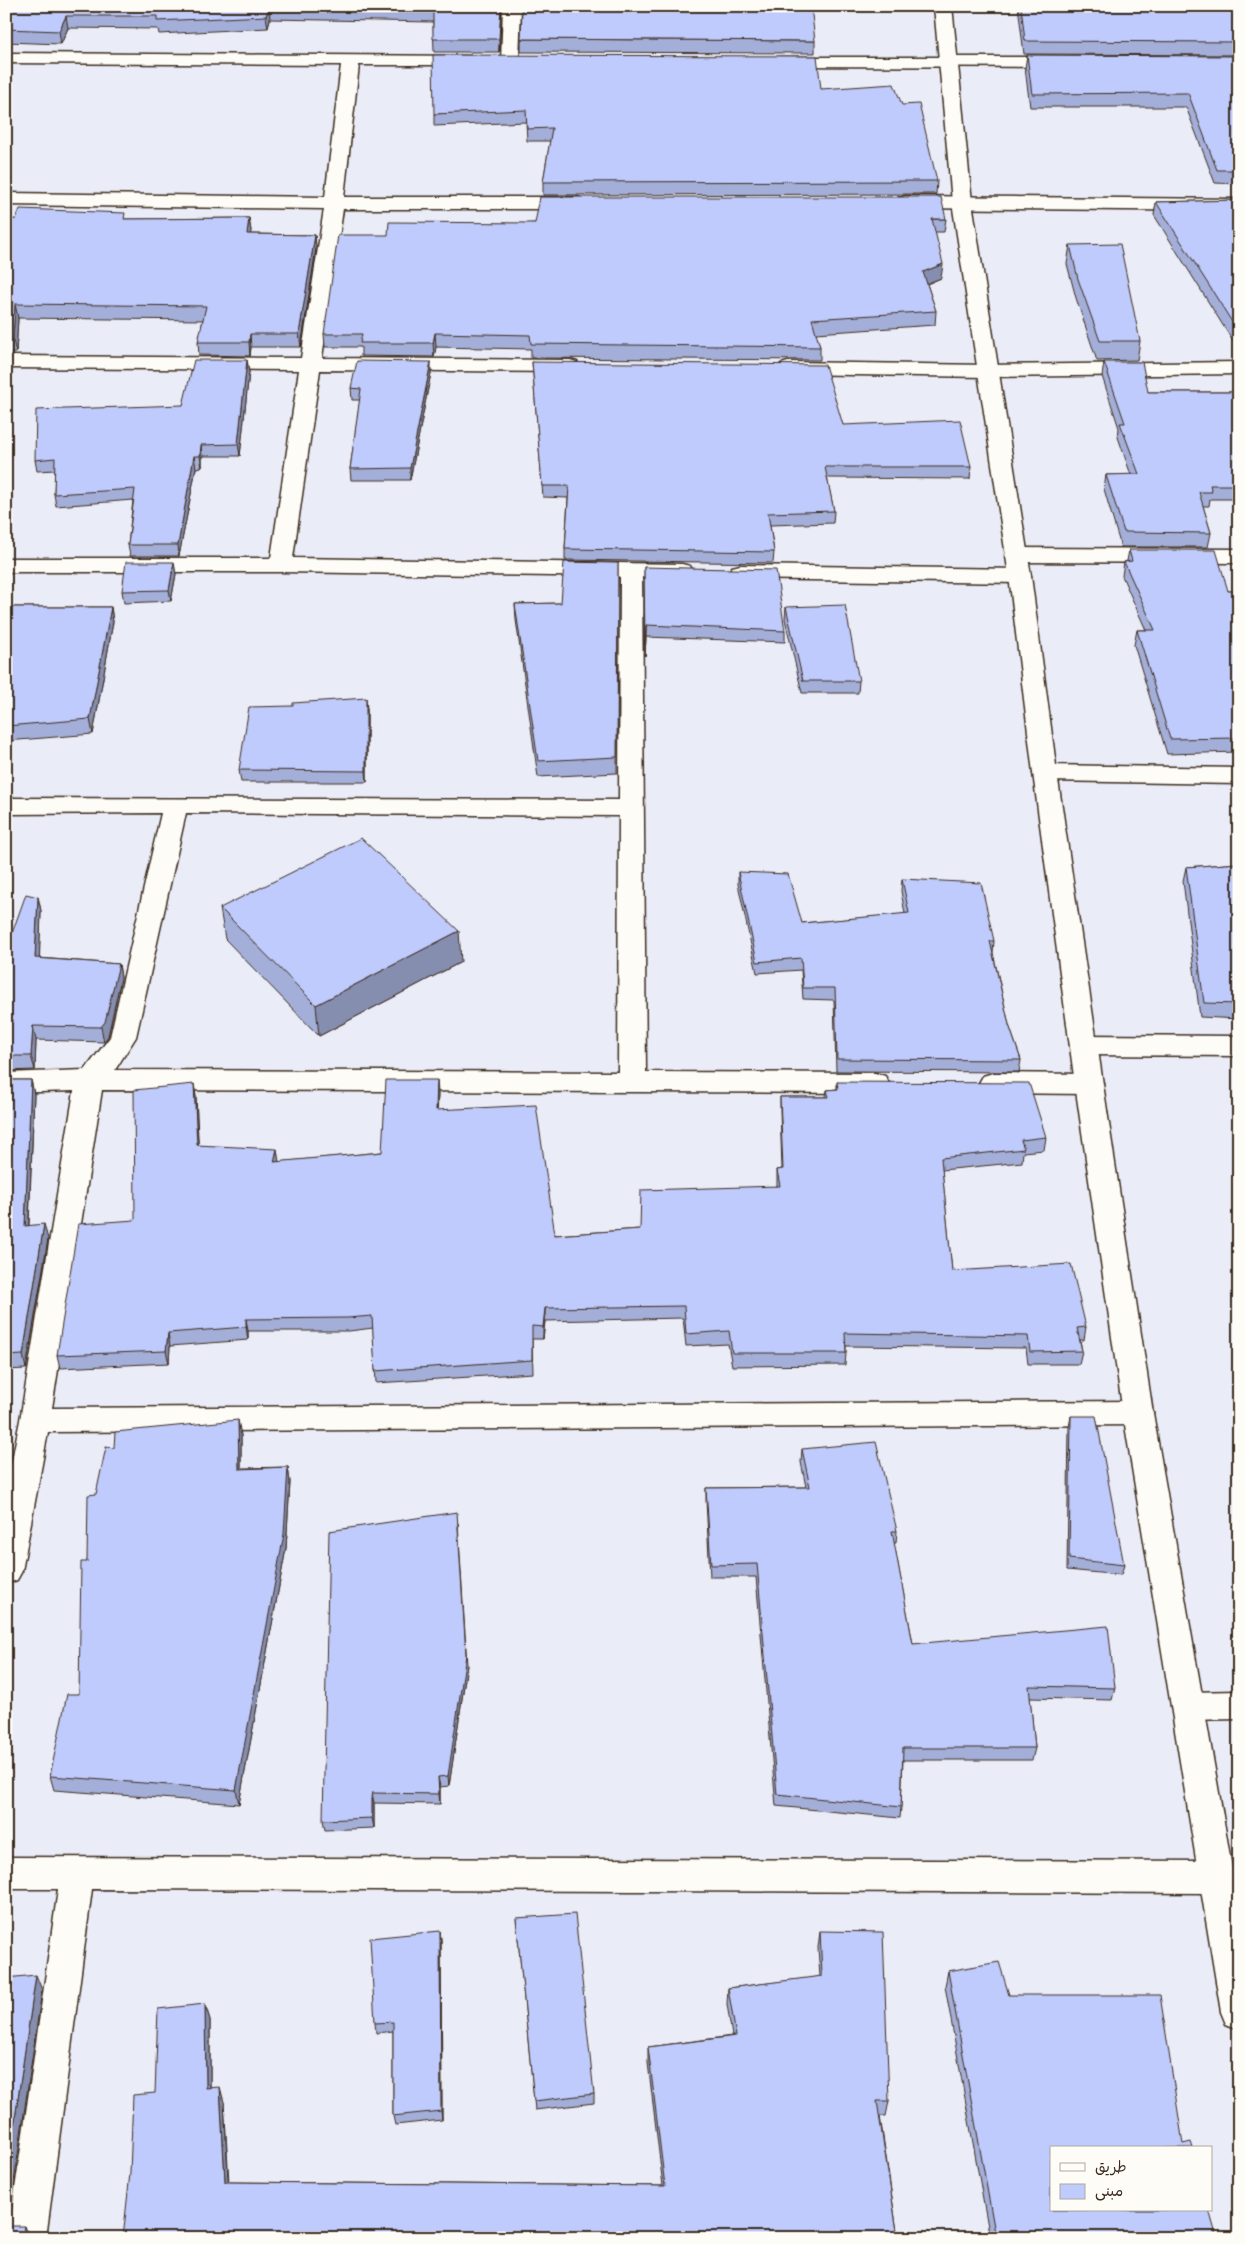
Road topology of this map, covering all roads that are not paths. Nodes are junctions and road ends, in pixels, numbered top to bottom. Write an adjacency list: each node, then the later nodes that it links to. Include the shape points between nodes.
1 (512, 6): 5 (street)
2 (942, 6): 8 (street)
3 (6, 58): 4 (street)
4 (350, 60): 5 (street); 13 (street)
5 (510, 60): 6 (street)
6 (529, 61)
7 (764, 62): 8 (street)
8 (950, 62): 9 (street); 12 (street)
9 (1079, 62)
10 (6, 199): 13 (street)
11 (882, 202): 12 (street)
12 (962, 202): 15 (street); 21 (street)
13 (334, 203): 14 (street); 17 (street)
14 (593, 203)
15 (1239, 205)
16 (6, 362): 17 (street)
17 (312, 363): 18 (street); 24 (street)
18 (590, 366)
19 (769, 368): 21 (street)
20 (1239, 368): 21 (street)
21 (987, 370): 25 (street)
22 (1239, 556): 25 (street)
23 (6, 565): 24 (street)
24 (281, 565): 26 (street)
25 (1018, 565): 26 (street); 27 (street)
26 (631, 570): 31 (street)
27 (1045, 773): 28 (street); 32 (street)
28 (1239, 776)
29 (175, 804): 30 (street); 31 (street); 34 (street, via 123,1037)
30 (6, 806)
31 (631, 808): 35 (street)
32 (1083, 1045): 33 (street); 39 (street)
33 (1239, 1046)
34 (92, 1080): 35 (street); 36 (street); 41 (street, via 85,1106)
35 (632, 1081): 37 (street)
36 (6, 1083)
37 (900, 1083)
38 (970, 1083): 39 (street)
39 (1089, 1084): 40 (street)
40 (1138, 1413): 41 (street); 44 (street)
41 (35, 1420): 42 (street)
42 (6, 1571)
43 (1239, 1705): 44 (street)
44 (1187, 1706): 47 (street)
45 (6, 1873): 46 (street)
46 (77, 1874): 47 (street); 49 (street)
47 (1216, 1877): 48 (street)
48 (1237, 1995)
49 (27, 2238)

